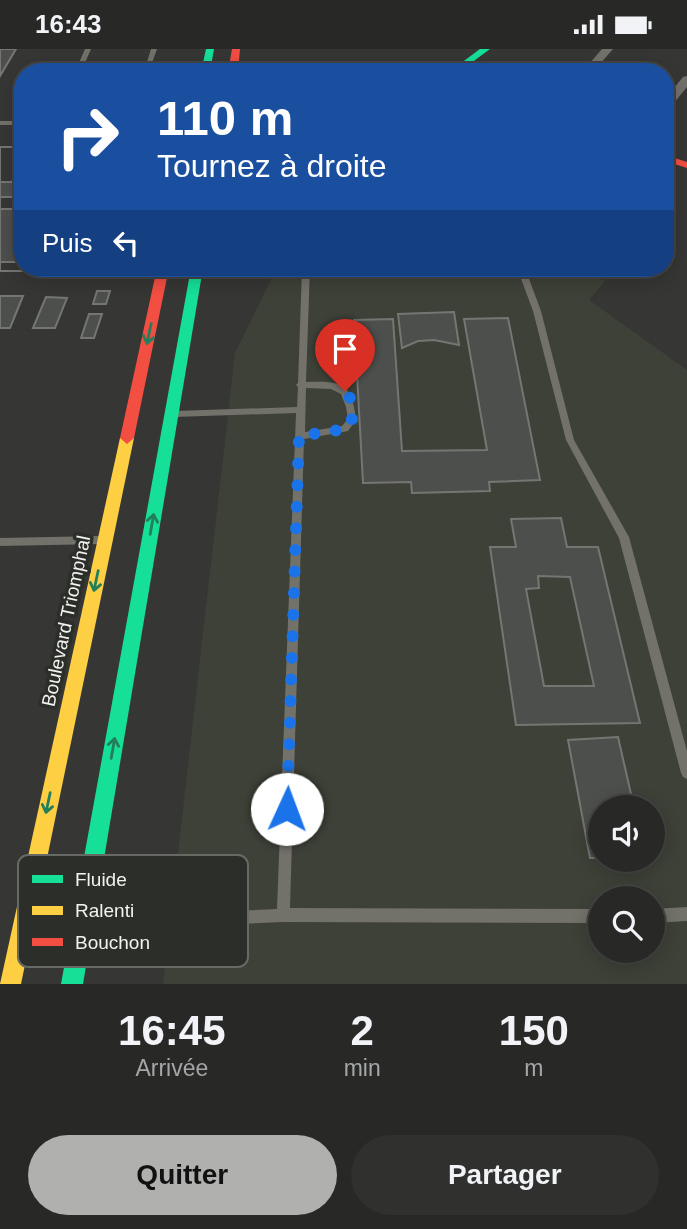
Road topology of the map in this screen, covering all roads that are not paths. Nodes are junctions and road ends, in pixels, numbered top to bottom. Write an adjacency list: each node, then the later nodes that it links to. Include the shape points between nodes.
1 (486, 49): 3 (main road)
2 (608, 49): 4 (street)
3 (466, 63)
4 (595, 63)
5 (687, 79): 6 (street)
6 (674, 96)
7 (161, 277): 15 (main road, Boulevard Triomphal, one-way to 15)
8 (195, 277): 13 (main road)
9 (306, 277): 11 (lane)
10 (524, 277): 17 (lane, via 570,440 624,537)
11 (300, 385): 12 (lane); 14 (lane, via 329,385 345,391 352,420 345,429)
12 (300, 410): 13 (lane); 14 (lane)
13 (172, 414): 19 (main road, one-way to 13)
14 (299, 436): 21 (lane)
15 (105, 540): 16 (lane); 18 (main road, Boulevard Triomphal, one-way to 18)
16 (0, 542)
17 (687, 773)
18 (38, 855)
19 (94, 855)
20 (687, 914): 22 (lane)
21 (283, 915): 23 (lane); 24 (lane)
22 (665, 915)
23 (588, 916)
24 (248, 917)
25 (18, 947): 26 (main road, Boulevard Triomphal, one-way to 26)
26 (10, 984)

